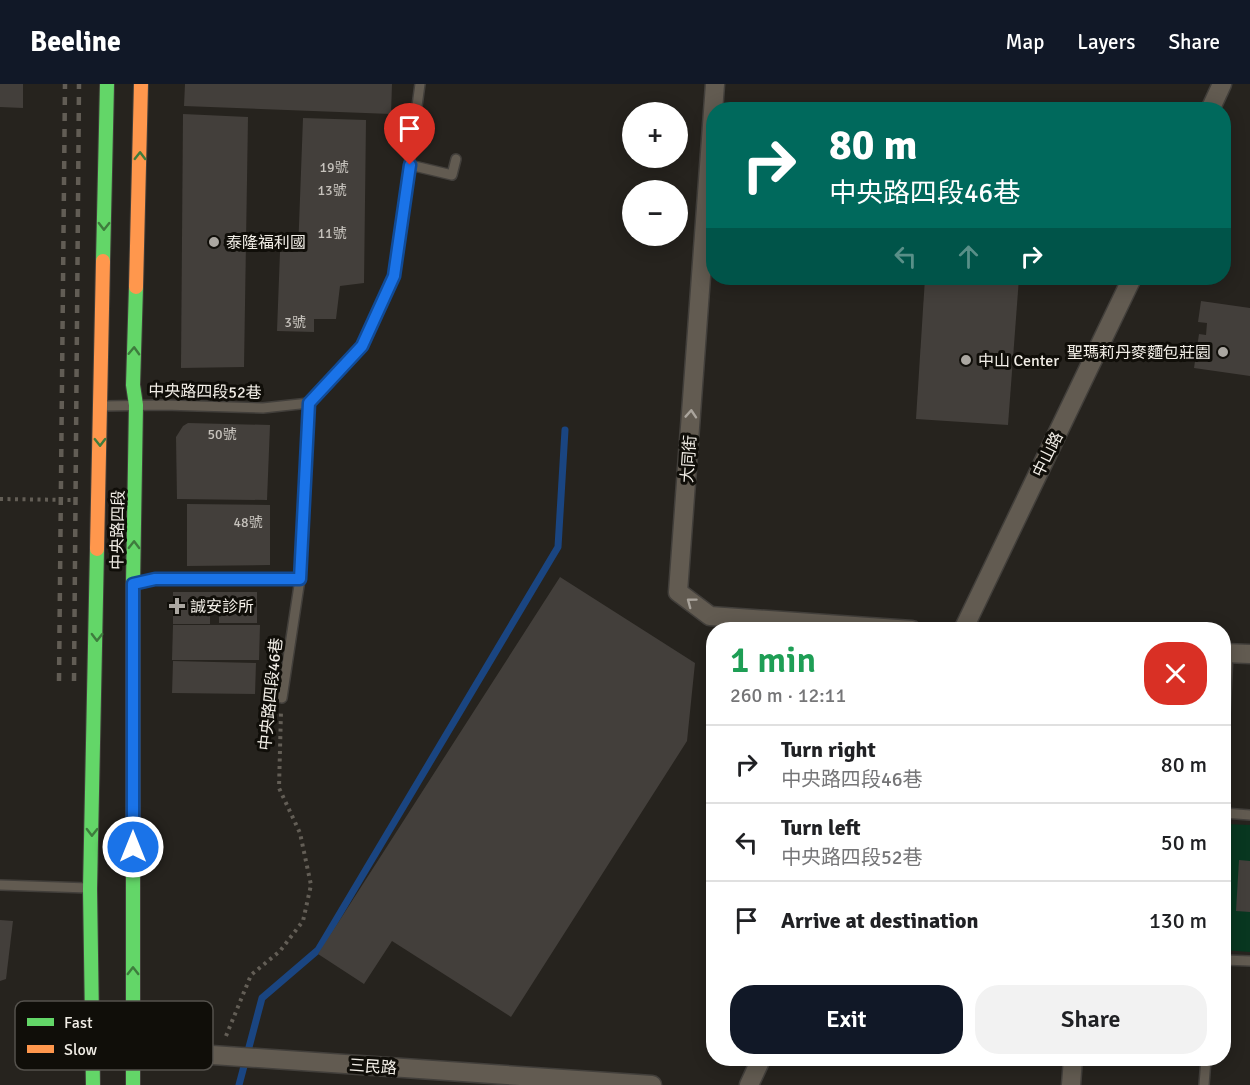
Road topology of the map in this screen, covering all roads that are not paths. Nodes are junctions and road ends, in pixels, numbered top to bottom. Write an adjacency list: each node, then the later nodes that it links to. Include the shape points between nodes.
1 (107, 84): 14 (main road, 中央路四段, one-way to 14)
2 (141, 84): 13 (main road, 中央路四段, one-way to 2, via 133,385)
3 (420, 84): 9 (lane)
4 (716, 84): 6 (street, 大同街, one-way to 4)
5 (1222, 84): 7 (street)
6 (715, 102)
7 (1214, 102)
8 (456, 159): 9 (lane, via 452,175)
9 (410, 165): 12 (lane, via 394,276 362,346)
10 (706, 218): 17 (street, 大同街, one-way to 10, via 710,616 678,592)
11 (1129, 285): 18 (street, 中山路)
12 (309, 403): 13 (lane, 中央路四段52巷, via 262,408); 15 (lane)
13 (136, 405): 14 (lane, 中央路四段52巷); 16 (main road, 中央路四段, one-way to 13)
14 (100, 406): 25 (main road, 中央路四段, one-way to 25)
15 (300, 579): 16 (lane, via 155,579); 21 (lane, 中央路四段46巷)
16 (133, 584): 29 (main road, 中央路四段, one-way to 16)
17 (797, 622)
18 (967, 622)
19 (1231, 653): 20 (street)
20 (1250, 654)
21 (282, 698)
22 (1231, 814): 23 (lane)
23 (1250, 815)
24 (0, 885): 25 (lane)
25 (90, 889): 28 (main road, 中央路四段)
26 (1231, 960): 27 (lane)
27 (1250, 961)
28 (94, 1001)
29 (133, 1001)
30 (213, 1056): 36 (street, 三民路)
31 (758, 1066): 37 (street)
32 (1072, 1066): 38 (street)
33 (1205, 1066): 39 (lane)
34 (94, 1070): 35 (main road, 中央路四段)
35 (93, 1085)
36 (652, 1085)
37 (749, 1085)
38 (1071, 1085)
39 (1204, 1085)

